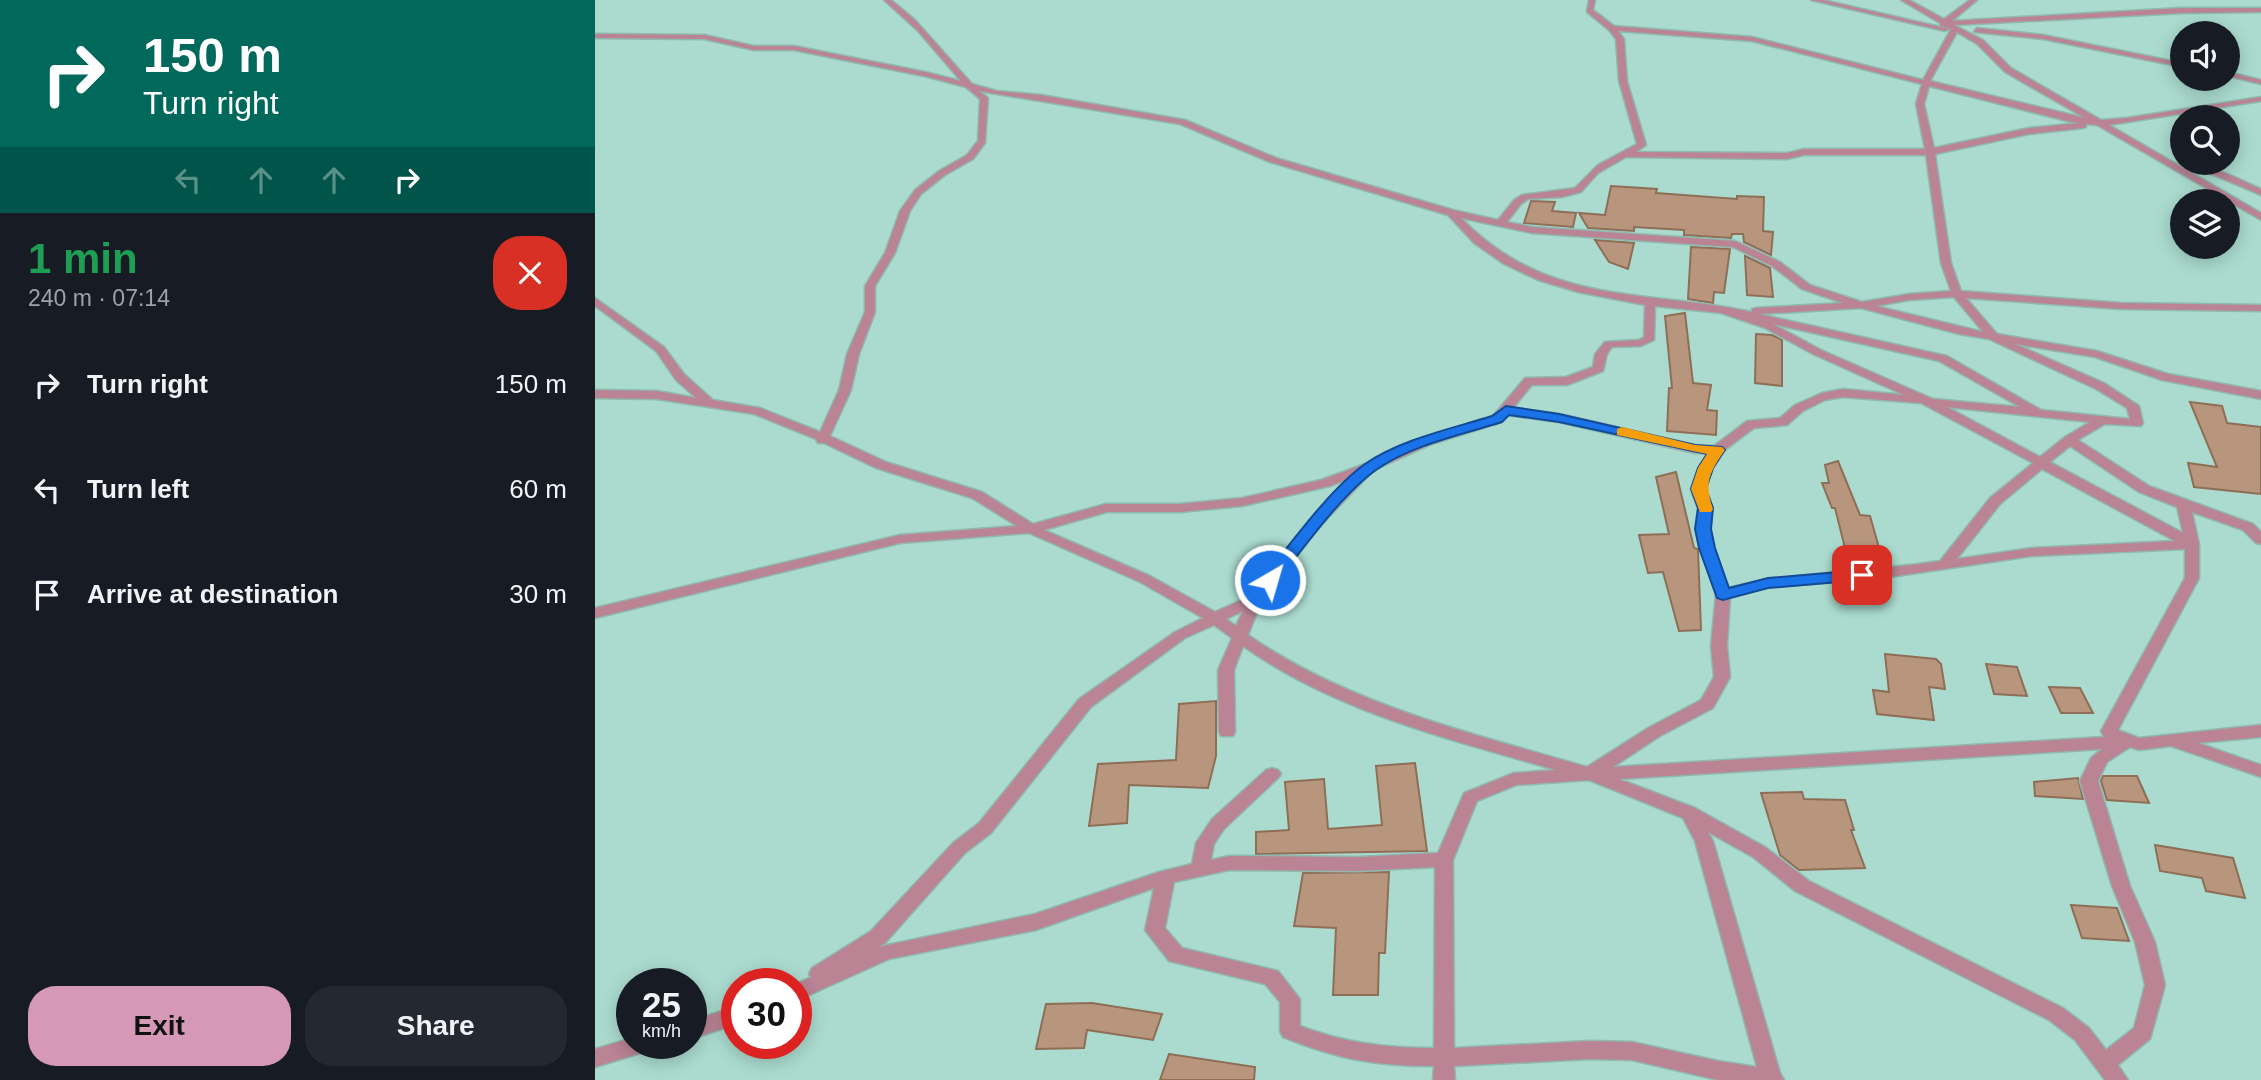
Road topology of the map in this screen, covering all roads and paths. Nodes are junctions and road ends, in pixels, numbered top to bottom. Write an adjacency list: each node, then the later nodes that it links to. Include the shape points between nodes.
1 (887, 0): 15 (street, via 939,49)
2 (1592, 0): 8 (street, via 1590,11)
3 (1814, 0): 9 (street)
4 (1904, 0): 7 (street)
5 (1974, 0): 7 (street)
6 (2261, 10): 7 (street, via 2169,10)
7 (1942, 23): 9 (street); 11 (street)
8 (1612, 28): 13 (street, via 1752,39); 20 (street, via 1621,39 1623,82 1643,139)
9 (1956, 31): 13 (street); 17 (street, via 1980,42 2008,70)
10 (595, 36): 15 (street, via 704,37 754,48 794,48)
11 (2170, 63)
12 (2240, 77): 14 (street)
13 (1926, 82): 17 (street); 18 (street, via 1920,104)
14 (2261, 82)
15 (966, 86): 24 (street, via 1182,122 1273,160); 41 (street, via 984,98 982,141 970,157 918,192 905,211 890,253 870,286 870,312 845,390)
16 (2261, 99): 17 (street)
17 (2099, 123): 18 (street, via 2029,131); 19 (street)
18 (1930, 152): 20 (street); 27 (street, via 1945,263)
19 (2152, 154): 21 (street); 25 (street)
20 (1629, 155): 26 (street, via 1591,174 1584,186 1574,191 1517,199)
21 (2170, 159)
22 (2222, 175): 23 (street)
23 (2261, 192)
24 (1451, 213): 26 (street); 29 (street, via 1488,252 1534,274)
25 (2261, 217)
26 (1500, 225): 30 (street, via 1735,244 1776,264 1806,287)
27 (1957, 294): 30 (street); 31 (street, via 2121,306); 33 (street)
28 (595, 302): 37 (street, via 660,349 680,377)
29 (1650, 305): 32 (street); 38 (street, via 1650,338 1641,343 1609,344 1603,349 1599,369 1585,377 1529,381)
30 (1861, 305): 32 (street, via 1752,312); 33 (street)
31 (2261, 308)
32 (1721, 309): 36 (street, via 1769,326); 39 (street, via 1943,358)
33 (1995, 339): 35 (street, via 2097,354 2166,377); 40 (street, via 2100,386 2133,406 2137,423)
34 (595, 394): 37 (street)
35 (2261, 395)
36 (1927, 401): 39 (street); 43 (street, via 1843,393 1822,397 1783,422 1751,424); 44 (street)
37 (709, 402): 41 (street, via 756,411)
38 (1506, 411): 43 (street); 45 (street, via 1497,419 1408,448)
39 (2040, 414): 40 (street)
40 (2102, 421): 42 (street)
41 (822, 440): 47 (street, via 881,465 977,495)
42 (2069, 440): 44 (street); 46 (street, via 2144,489)
43 (1717, 450): 51 (street, via 1698,489 1705,508 1707,548)
44 (2042, 464): 49 (street); 50 (street, via 1996,501)
45 (1370, 467): 47 (street, via 1325,483 1242,502 1106,508); 52 (street, via 1316,522)
46 (2183, 505): 48 (street, via 2248,527); 49 (street)
47 (1031, 529): 53 (street, via 899,539); 54 (street, via 1145,579)
48 (2261, 540)
49 (2192, 544): 50 (street, via 2032,552); 59 (street, via 2192,578 2109,727 2113,736)
50 (1946, 563): 51 (street, via 1883,574 1768,583)
51 (1723, 594): 62 (street, via 1722,677 1707,704)
52 (1255, 599): 54 (street); 55 (street)
53 (595, 613)
54 (1214, 618): 55 (street); 67 (street, via 1180,635 1085,703 985,828 959,848 878,937)
55 (1241, 637): 57 (street, via 1226,670); 62 (street, via 1275,661 1408,721)
56 (2261, 731): 58 (street)
57 (1227, 732)
58 (2172, 740): 59 (street); 60 (street)
59 (2130, 741): 62 (street); 71 (street, via 2103,754 2092,766 2089,780 2121,886 2145,942 2155,985 2143,1034)
60 (2261, 771)
61 (1272, 774): 65 (street, via 1218,824 1205,842)
62 (1590, 774): 63 (street); 64 (street, via 1514,779 1469,797)
63 (1689, 813): 71 (street, via 1759,852 1802,886 2056,1014 2082,1034); 73 (street, via 1704,841)
64 (1444, 860): 65 (street, via 1229,863); 72 (street)
65 (1200, 869): 66 (street)
66 (1166, 877): 68 (street, via 1036,922 886,952); 72 (street, via 1155,930 1176,955 1272,977 1290,999 1290,1031 1313,1049 1384,1068)
67 (812, 980)
68 (812, 984)
69 (616, 1052): 70 (street)
70 (595, 1058)
71 (2104, 1063): 74 (street)
72 (1444, 1074): 73 (street, via 1545,1056 1633,1051)
73 (1772, 1080)
74 (2117, 1080)

